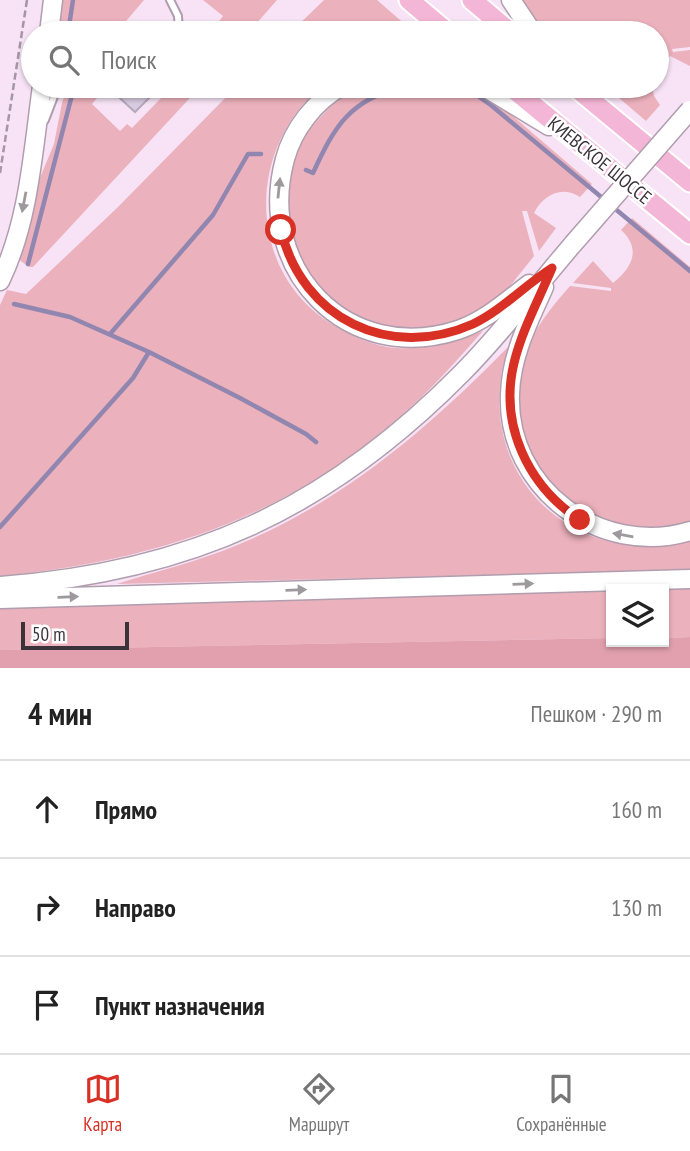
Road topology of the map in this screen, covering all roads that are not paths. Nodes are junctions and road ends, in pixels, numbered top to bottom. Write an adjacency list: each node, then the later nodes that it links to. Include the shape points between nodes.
1 (53, 0): 6 (main road)
2 (170, 0): 7 (lane)
3 (408, 0): 8 (highway)
4 (471, 0): 9 (highway)
5 (511, 0): 10 (main road)
6 (50, 21)
7 (178, 21)
8 (433, 21)
9 (496, 21)
10 (525, 21)
11 (40, 98): 21 (main road)
12 (54, 98): 21 (lane)
13 (324, 98): 26 (main road, one-way to 13, via 479,321 430,337 375,332 349,323 318,300 298,273 283,240 278,211 286,153 299,127)
14 (503, 98): 20 (main road)
15 (524, 98): 20 (highway, КИЕВСКОЕ ШОССЕ)
16 (589, 98): 19 (highway, КИЕВСКОЕ ШОССЕ)
17 (594, 98): 19 (main road)
18 (690, 110): 26 (main road, bridge)
19 (605, 111): 22 (highway, КИЕВСКОЕ ШОССЕ)
20 (577, 143): 23 (highway, КИЕВСКОЕ ШОССЕ)
21 (32, 156): 27 (main road, one-way to 27, via 20,223)
22 (690, 182)
23 (672, 219): 24 (highway, КИЕВСКОЕ ШОССЕ); 25 (main road)
24 (690, 234)
25 (690, 240)
26 (552, 268): 28 (main road, one-way to 26, via 638,537 596,527 546,492 524,457 512,421 512,373); 30 (main road, via 463,372 414,419 365,459 286,510 239,532 140,565)
27 (0, 282)
28 (690, 531)
29 (690, 579): 31 (main road, one-way to 29)
30 (0, 586)
31 (0, 599)

